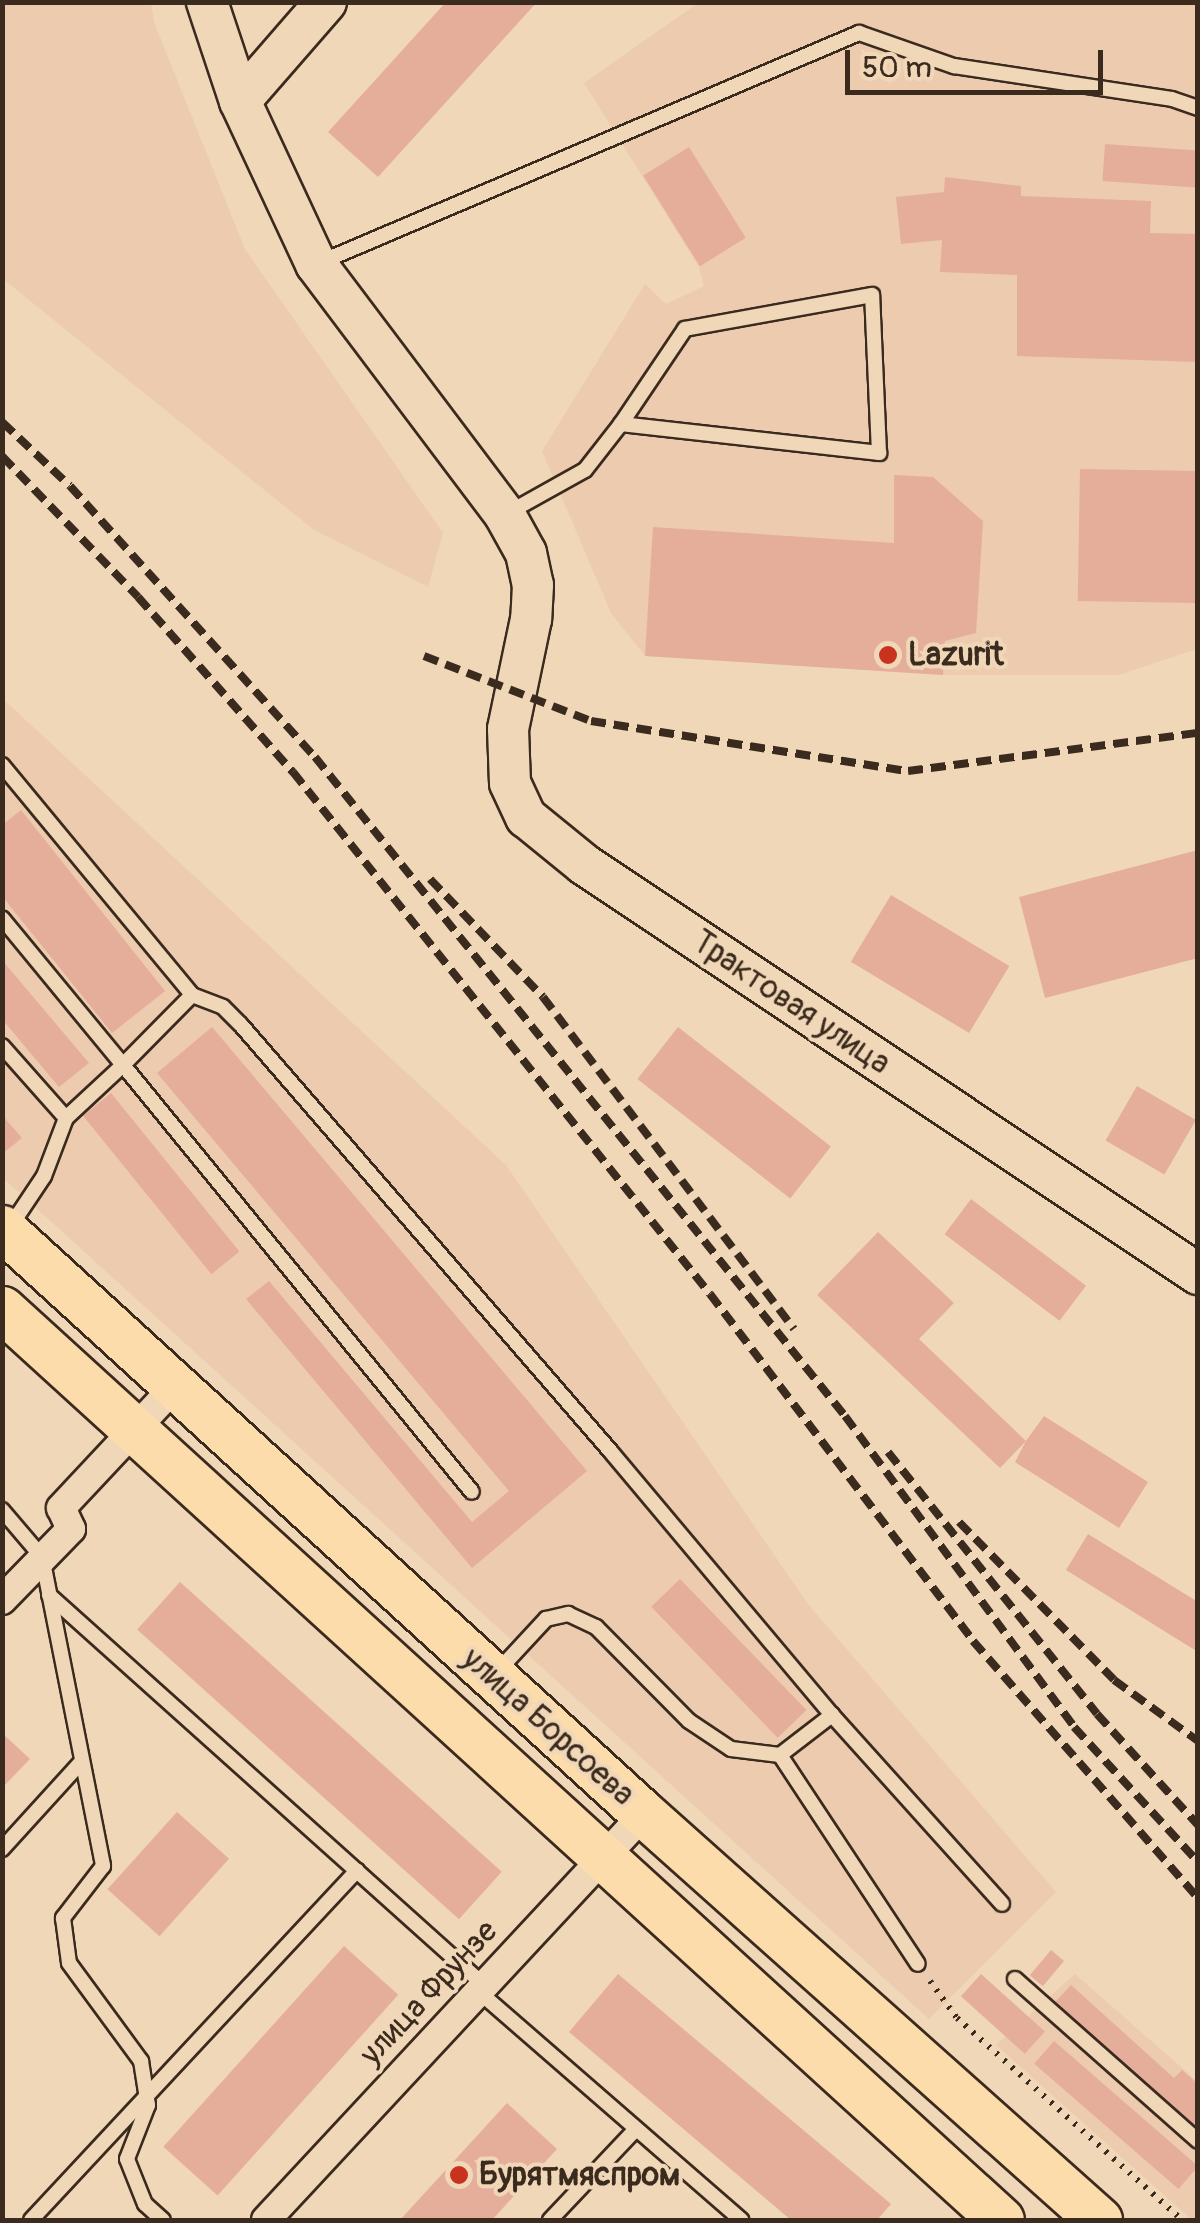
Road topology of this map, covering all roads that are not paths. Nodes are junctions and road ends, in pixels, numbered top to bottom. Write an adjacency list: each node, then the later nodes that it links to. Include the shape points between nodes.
1 (207, 2): 3 (main road, Трактовая улица)
2 (326, 2): 3 (main road)
3 (240, 101): 5 (main road, Трактовая улица)
4 (1198, 108): 5 (lane, via 954,66 859,33)
5 (316, 264): 7 (main road, Трактовая улица)
6 (621, 424): 6 (lane, via 878,453 872,296 685,330); 7 (lane, via 585,470)
7 (505, 515): 15 (main road, Трактовая улица, via 526,553 533,585 508,728 510,783 526,817 586,866)
8 (2, 766): 10 (lane)
9 (2, 918): 12 (lane)
10 (192, 995): 12 (lane); 25 (lane, via 223,1007 241,1025)
11 (2, 1046): 13 (lane)
12 (124, 1065): 13 (lane); 19 (lane)
13 (66, 1118): 14 (lane, via 44,1176)
14 (5, 1230): 17 (main road, улица Борсоева)
15 (1198, 1274)
16 (2, 1309): 18 (main road, улица Борсоева)
17 (175, 1386): 18 (street); 24 (main road, улица Борсоева)
18 (136, 1430): 21 (street, via 61,1508 71,1529); 30 (main road, улица Борсоева)
19 (472, 1492)
20 (2, 1510): 21 (lane)
21 (42, 1557): 22 (lane); 23 (street)
22 (49, 1595): 27 (lane); 31 (lane)
23 (2, 1600)
24 (493, 1676): 26 (lane, via 546,1619 568,1614 596,1626 689,1721 731,1749); 28 (main road, улица Борсоева)
25 (832, 1715): 26 (lane); 32 (lane)
26 (780, 1755): 33 (lane)
27 (82, 1761): 29 (lane); 36 (lane, via 102,1866 63,1918 70,1962 141,2061)
28 (644, 1814): 30 (street, улица Фрунзе); 45 (main road, улица Борсоева)
29 (2, 1848)
30 (602, 1858): 35 (street, улица Фрунзе); 39 (main road, улица Борсоева)
31 (357, 1871): 35 (lane); 36 (lane)
32 (1002, 1904)
33 (918, 1964)
34 (1015, 1979): 38 (lane)
35 (481, 1988): 37 (lane); 42 (street, улица Фрунзе)
36 (146, 2092): 40 (lane); 41 (lane, via 148,2105 127,2160 145,2204)
37 (636, 2129): 43 (lane); 44 (lane)
38 (1198, 2141)
39 (992, 2218)
40 (31, 2220)
41 (163, 2220)
42 (266, 2220)
43 (550, 2220)
44 (742, 2220)
45 (1099, 2220)

